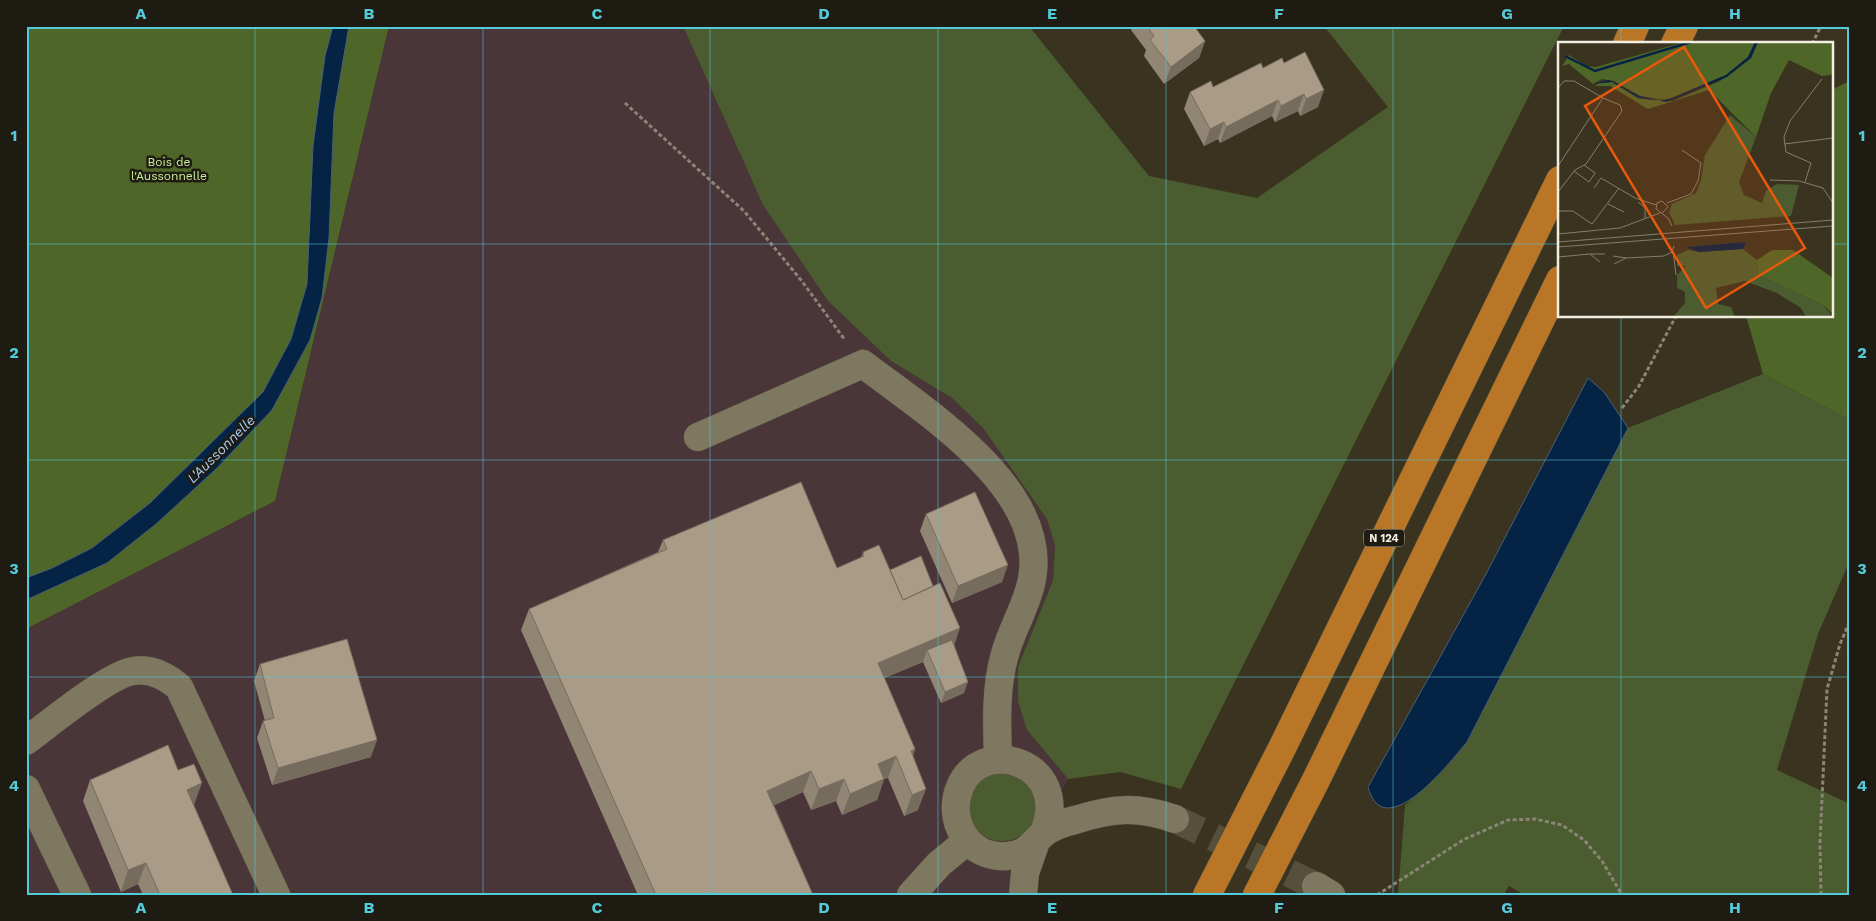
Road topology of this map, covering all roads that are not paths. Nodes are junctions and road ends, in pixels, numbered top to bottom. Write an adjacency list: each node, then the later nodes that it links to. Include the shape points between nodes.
1 (1635, 26): 3 (highway)
2 (1684, 26): 4 (highway)
3 (1628, 42)
4 (1676, 42)
5 (1558, 184): 18 (highway, N 124)
6 (1558, 284): 19 (highway)
7 (698, 437): 9 (street, via 863,364 974,454 1021,510 1034,554 1027,601 1004,655 999,696)
8 (26, 741): 15 (street, via 109,682 132,671 148,671 173,682 179,687)
9 (998, 760): 12 (street, via 1027,766 1047,788 1050,818); 13 (street, via 970,772 955,798 958,828)
10 (26, 789): 14 (street)
11 (1175, 819): 12 (street, via 1143,810 1116,810 1069,822)
12 (1040, 838): 13 (street, via 1022,852 1008,856 978,850); 17 (street, via 1025,873)
13 (967, 841): 16 (street, via 939,864)
14 (77, 895)
15 (276, 895)
16 (911, 895)
17 (1023, 895)
18 (1206, 895)
19 (1257, 895)

